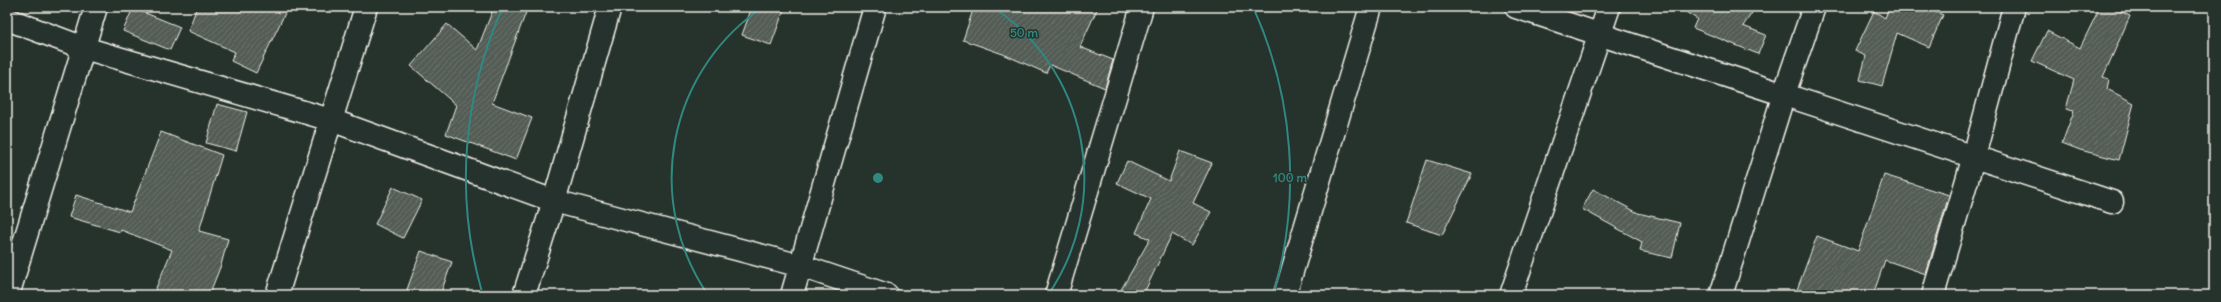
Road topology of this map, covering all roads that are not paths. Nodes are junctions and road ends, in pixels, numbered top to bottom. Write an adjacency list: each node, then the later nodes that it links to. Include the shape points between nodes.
1 (96, 7): 13 (street)
2 (366, 7): 15 (street)
3 (610, 7): 17 (street)
4 (876, 7): 19 (street)
5 (1142, 7): 25 (street)
6 (1371, 7): 26 (street)
7 (1516, 7): 12 (street)
8 (1609, 7): 12 (street)
9 (1814, 7): 14 (street)
10 (2014, 7): 16 (street)
11 (7, 19): 13 (street)
12 (1600, 36): 14 (street); 27 (street)
13 (84, 48): 15 (street); 20 (street)
14 (1784, 94): 16 (street); 28 (street)
15 (331, 120): 17 (street); 21 (street)
16 (1974, 156): 18 (street); 29 (street)
17 (554, 201): 19 (street); 22 (street)
18 (2112, 202)
19 (801, 266): 23 (street); 24 (street)
20 (8, 295)
21 (277, 295)
22 (524, 295)
23 (792, 295)
24 (887, 295)
25 (1056, 295)
26 (1285, 295)
27 (1511, 295)
28 (1721, 295)
29 (1933, 295)

